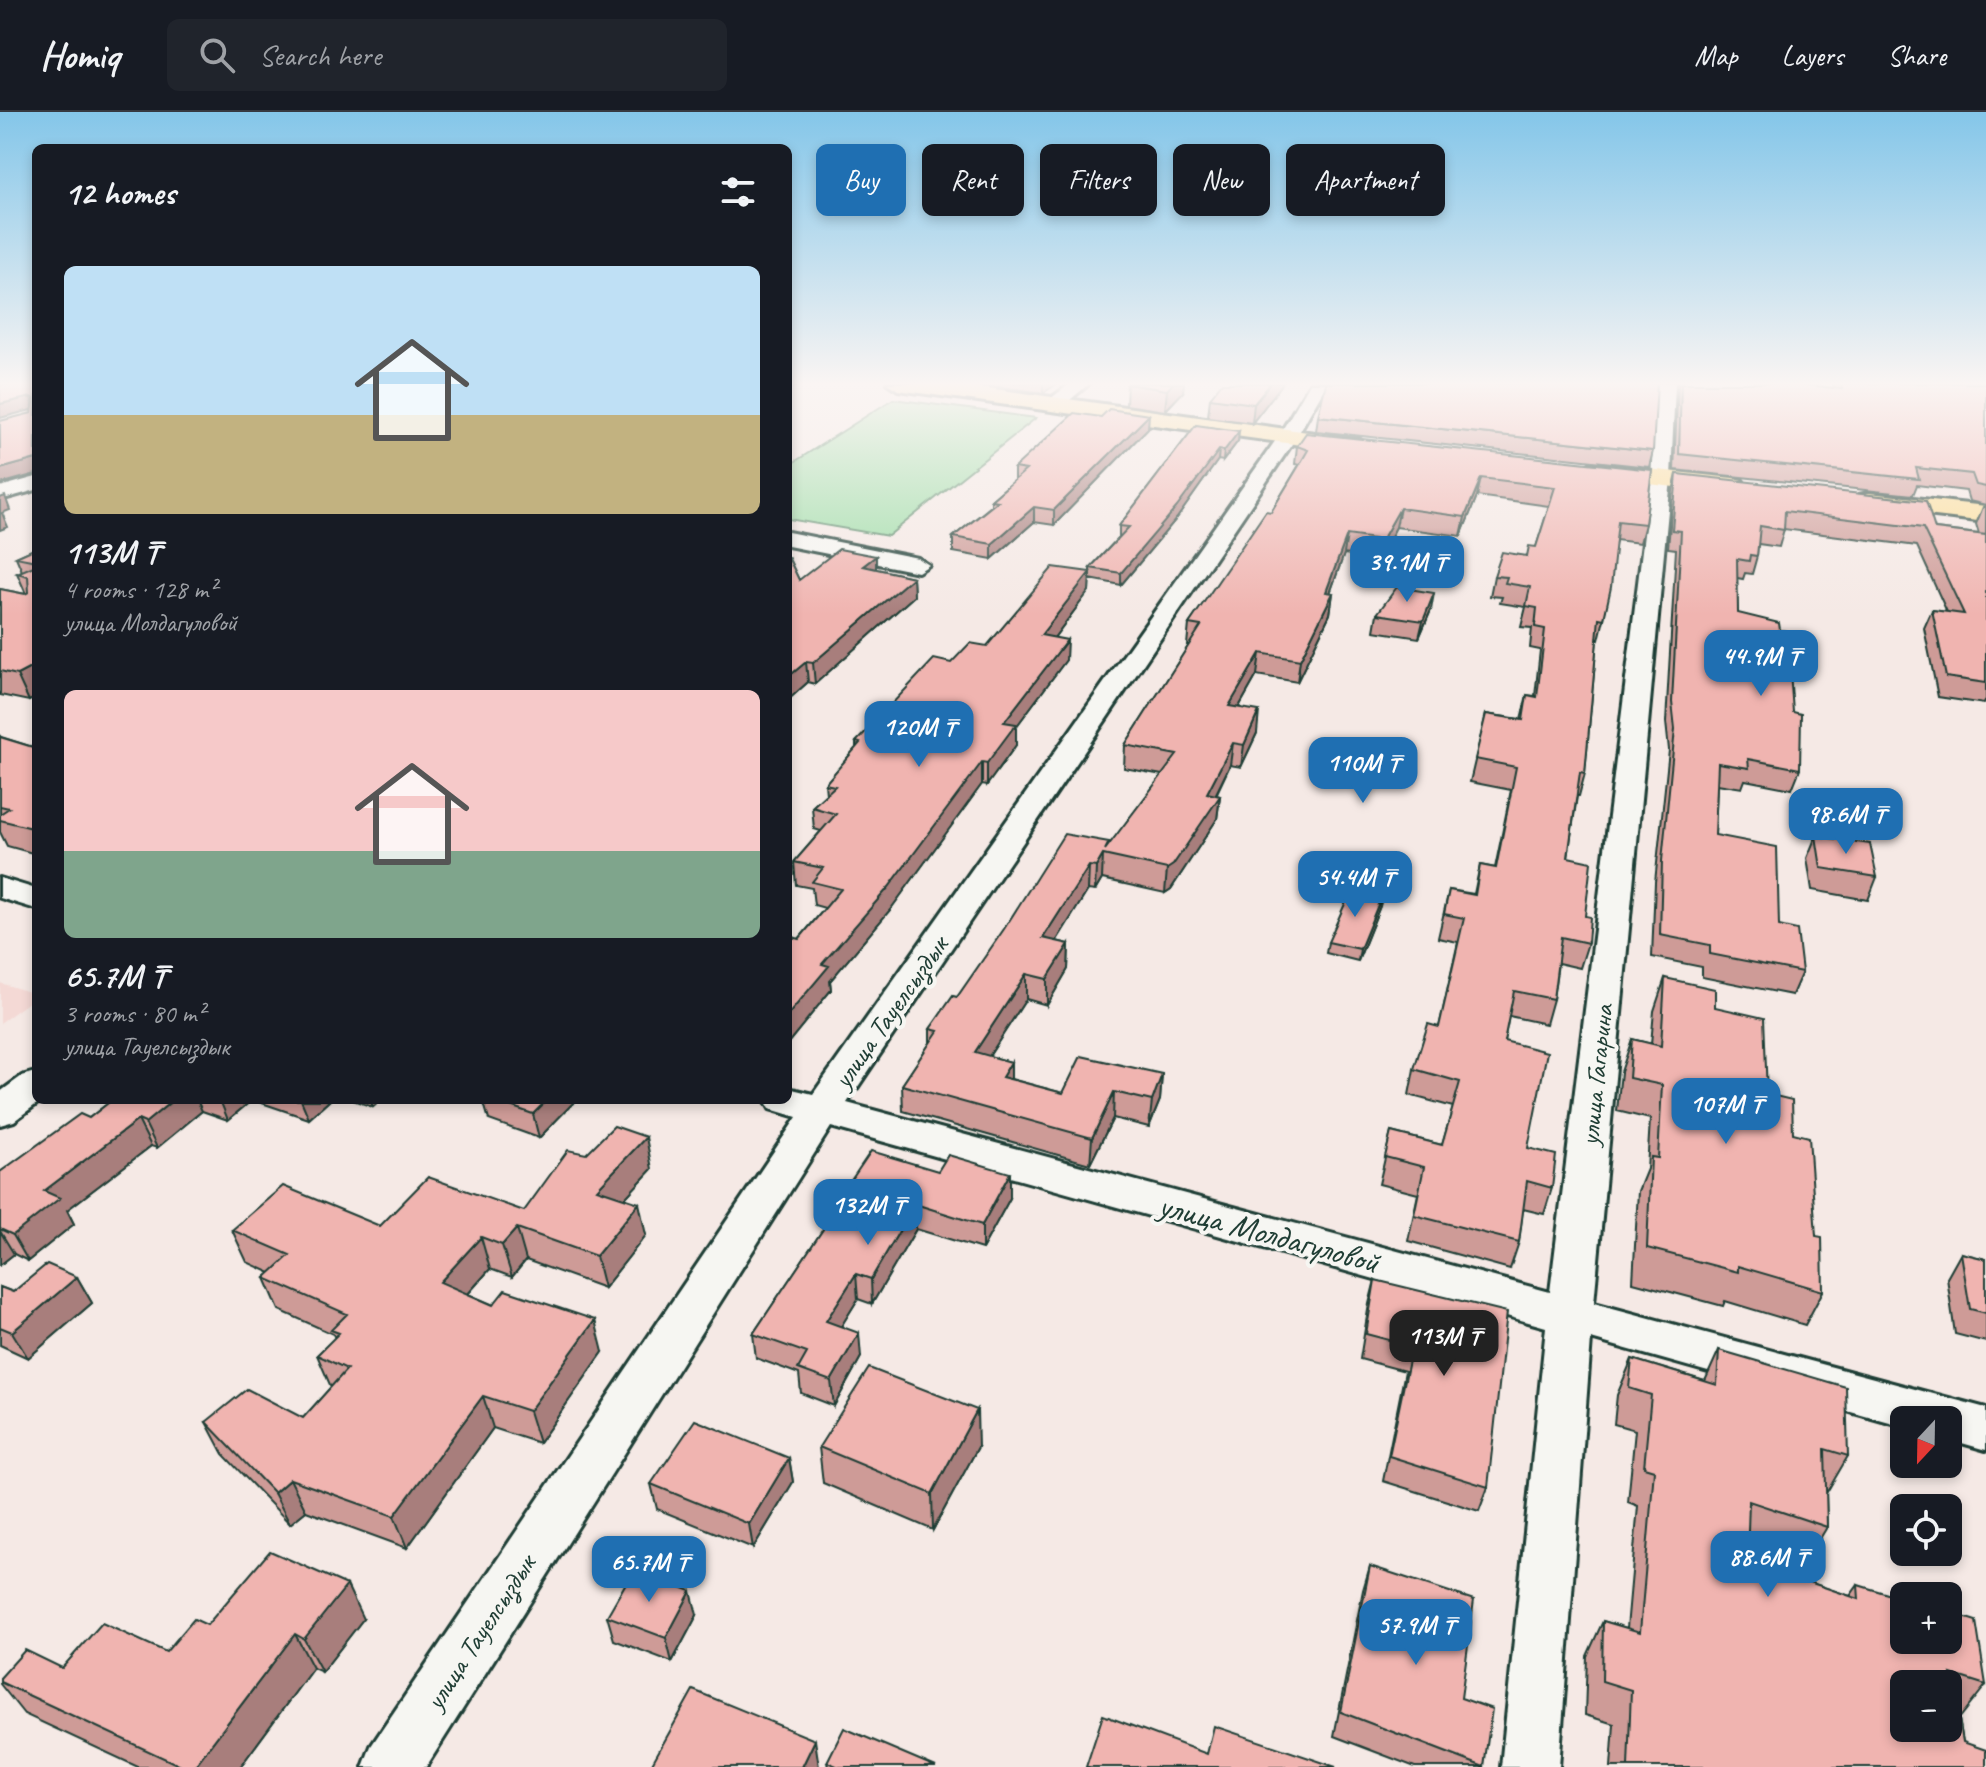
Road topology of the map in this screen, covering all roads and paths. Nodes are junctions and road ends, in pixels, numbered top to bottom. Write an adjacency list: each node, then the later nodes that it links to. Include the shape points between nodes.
1 (1271, 460): 16 (street, улица Тауелсыздык)
2 (1662, 460): 4 (street, улица Гагарина)
3 (1567, 468): 4 (main road)
4 (1661, 478): 6 (main road); 18 (street, улица Гагарина)
5 (32, 484): 8 (street)
6 (1754, 488)
7 (32, 491): 8 (street)
8 (7, 492)
9 (1847, 499): 10 (main road)
10 (1986, 514)
11 (792, 540): 12 (street)
12 (918, 565)
13 (0, 888): 14 (street)
14 (32, 898)
15 (32, 1088): 17 (street)
16 (803, 1105): 18 (street, улица Молдагуловой); 20 (street, улица Тауелсыздык)
17 (0, 1111)
18 (1570, 1316): 19 (street, улица Молдагуловой); 21 (street, улица Гагарина)
19 (1986, 1429)
20 (392, 1767)
21 (1530, 1767)

